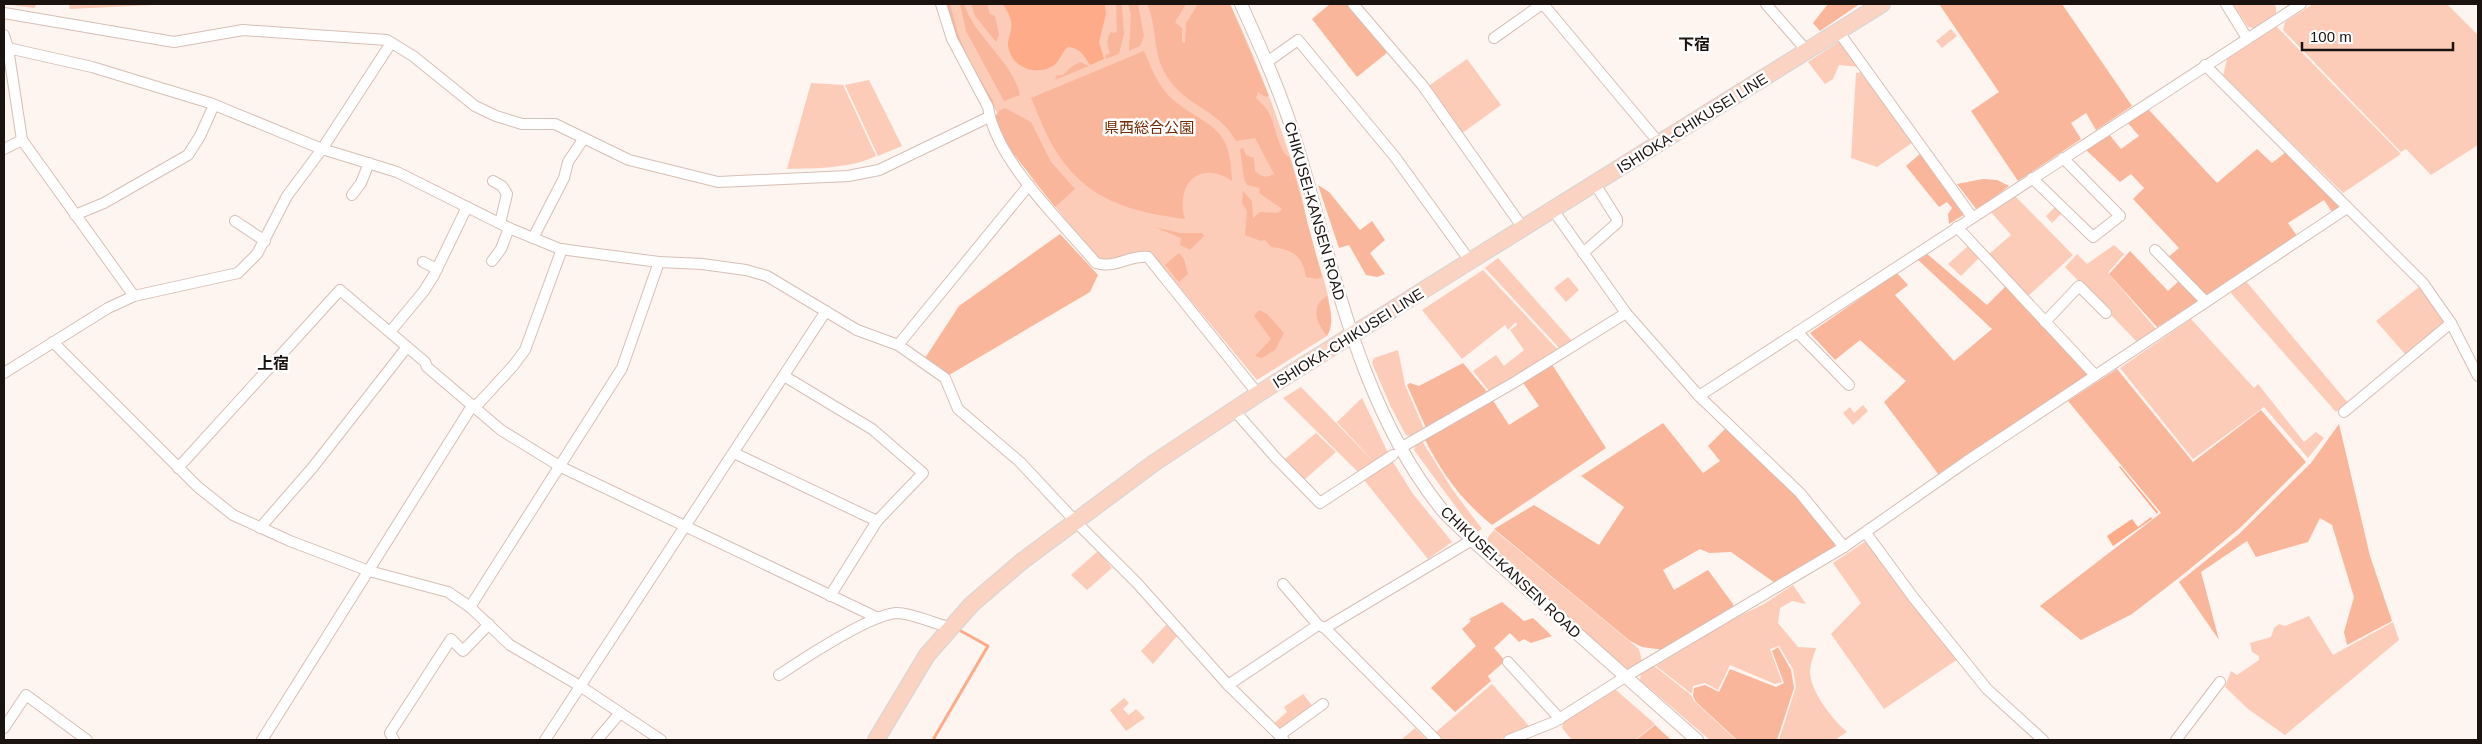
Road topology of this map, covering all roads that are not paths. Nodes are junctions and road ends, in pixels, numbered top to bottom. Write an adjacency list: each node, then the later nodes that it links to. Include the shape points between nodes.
1 (941, 4): 20 (street, via 948,29 988,107)
2 (1241, 4): 17 (street, CHIKUSEI-KANSEN ROAD)
3 (1354, 4): 41 (street, via 1424,86)
4 (1542, 4): 12 (street); 23 (street)
5 (1766, 4): 16 (street)
6 (1882, 4): 10 (main road, ISHIOKA-CHIKUSEI LINE)
7 (2226, 4): 13 (street)
8 (2301, 4): 13 (street)
9 (4, 13): 14 (street, via 174,42 243,30 387,40)
10 (1838, 32): 16 (main road, ISHIOKA-CHIKUSEI LINE); 37 (street)
11 (4, 35): 15 (street)
12 (1494, 38)
13 (2247, 38): 18 (street)
14 (391, 43): 21 (street, via 413,56 475,106 522,124 555,124); 25 (street)
15 (8, 48): 19 (street, via 92,67); 22 (street)
16 (1807, 51): 23 (main road, ISHIOKA-CHIKUSEI LINE)
17 (1267, 62): 48 (street, via 1298,40 1395,157); 61 (street, CHIKUSEI-KANSEN ROAD, via 1291,126)
18 (2205, 65): 26 (street); 34 (street)
19 (214, 105): 25 (street); 36 (street, via 188,155)
20 (989, 117): 21 (street, via 879,170 848,176 789,180 718,182 629,160); 31 (street, via 1004,150)
21 (584, 138): 42 (street, via 568,162 564,178)
22 (22, 140): 24 (street); 36 (street)
23 (1660, 144): 30 (main road, ISHIOKA-CHIKUSEI LINE)
24 (4, 149)
25 (322, 149): 27 (street); 43 (street, via 288,196)
26 (2062, 158): 28 (street); 28 (street, via 2120,216 2093,237)
27 (369, 164): 32 (street); 33 (street, via 397,172)
28 (2032, 178): 37 (street)
29 (493, 181): 39 (street, via 507,194)
30 (1595, 184): 35 (main road, ISHIOKA-CHIKUSEI LINE); 46 (street, via 1617,223)
31 (1028, 185): 63 (street); 70 (street, via 1096,263 1104,266 1137,256 1148,257)
32 (352, 195)
33 (468, 207): 39 (street); 51 (street)
34 (2347, 208): 53 (street); 58 (street, via 2423,284)
35 (1553, 210): 41 (main road, ISHIOKA-CHIKUSEI LINE); 46 (street)
36 (75, 216): 52 (street)
37 (1972, 217): 40 (street)
38 (235, 221): 43 (street)
39 (505, 225): 42 (street); 47 (street, via 501,249)
40 (1957, 227): 57 (street); 60 (street)
41 (1523, 228): 48 (main road, ISHIOKA-CHIKUSEI LINE)
42 (533, 238): 44 (street)
43 (265, 241): 52 (street, via 238,273)
44 (562, 249): 50 (street); 72 (street, via 526,350)
45 (2155, 250): 53 (street)
46 (1583, 253): 55 (street)
47 (492, 260)
48 (1470, 261): 61 (main road, ISHIOKA-CHIKUSEI LINE)
49 (423, 262): 51 (street)
50 (659, 262): 54 (street, via 702,264 767,276); 77 (street, via 622,368)
51 (437, 269): 59 (street, via 424,291)
52 (134, 296): 62 (street)
53 (2206, 302): 66 (street)
54 (826, 311): 63 (street, via 857,330); 67 (street)
55 (1626, 313): 71 (street); 75 (street)
56 (2106, 313): 57 (street, via 2078,286)
57 (2045, 322): 66 (street)
58 (2451, 323): 68 (street); 74 (street)
59 (390, 332): 64 (street); 78 (street, via 340,290)
60 (1797, 332): 69 (street); 71 (street)
61 (1352, 336): 70 (main road, ISHIOKA-CHIKUSEI LINE); 75 (street, CHIKUSEI-KANSEN ROAD)
62 (53, 342): 65 (street); 78 (street)
63 (898, 345): 80 (street, via 945,378 958,409 1020,462)
64 (407, 347): 72 (street); 82 (street, via 313,467)
65 (4, 372)
66 (2096, 375): 83 (street)
67 (784, 376): 76 (street); 79 (street, via 872,429 923,473)
68 (2478, 376)
69 (1849, 385)
70 (1258, 394): 73 (main road, ISHIOKA-CHIKUSEI LINE)
71 (1699, 396): 85 (street, via 1800,493)
72 (472, 406): 77 (street, via 502,430); 86 (street)
73 (1234, 410): 75 (street, via 1320,503); 80 (main road, ISHIOKA-CHIKUSEI LINE, via 1154,463)
74 (2344, 412)
75 (1398, 451): 84 (street, CHIKUSEI-KANSEN ROAD, via 1444,512)
76 (734, 453): 79 (street); 81 (street)
77 (561, 467): 81 (street); 89 (street)
78 (178, 468): 82 (street, via 234,515)
79 (877, 521): 88 (street)
80 (1076, 522): 92 (main road, ISHIOKA-CHIKUSEI LINE, via 993,585); 98 (street, via 1137,583)
81 (686, 527): 88 (street); 99 (street)
82 (260, 528): 86 (street)
83 (1866, 533): 85 (street); 115 (street, via 1987,689)
84 (1472, 540): 93 (street); 96 (street, CHIKUSEI-KANSEN ROAD)
85 (1844, 547): 96 (street)
86 (368, 571): 89 (street, via 448,592); 106 (street)
87 (1283, 584): 93 (street)
88 (830, 596): 90 (street)
89 (470, 607): 91 (street)
90 (878, 618): 92 (street, via 898,613); 95 (street, via 819,649)
91 (489, 624): 99 (street, via 510,645); 107 (street, via 463,651 451,639 390,733)
92 (949, 627): 111 (main road, ISHIOKA-CHIKUSEI LINE, via 912,679)
93 (1322, 627): 98 (street); 112 (street)
94 (1508, 662): 102 (street)
95 (779, 675)
96 (1625, 677): 102 (street); 114 (street, CHIKUSEI-KANSEN ROAD)
97 (2220, 682): 116 (street)
98 (1228, 685): 104 (street)
99 (580, 686): 101 (street); 108 (street)
100 (1323, 704): 104 (street)
101 (620, 713): 109 (street); 110 (street)
102 (1560, 719): 113 (street)
103 (4, 728): 105 (street, via 26,695)
104 (1282, 737)
105 (87, 740)
106 (262, 740)
107 (394, 740)
108 (545, 740)
109 (598, 740)
110 (661, 740)
111 (876, 740)
112 (1436, 740)
113 (1509, 740)
114 (1696, 740)
115 (2043, 740)
116 (2176, 740)

